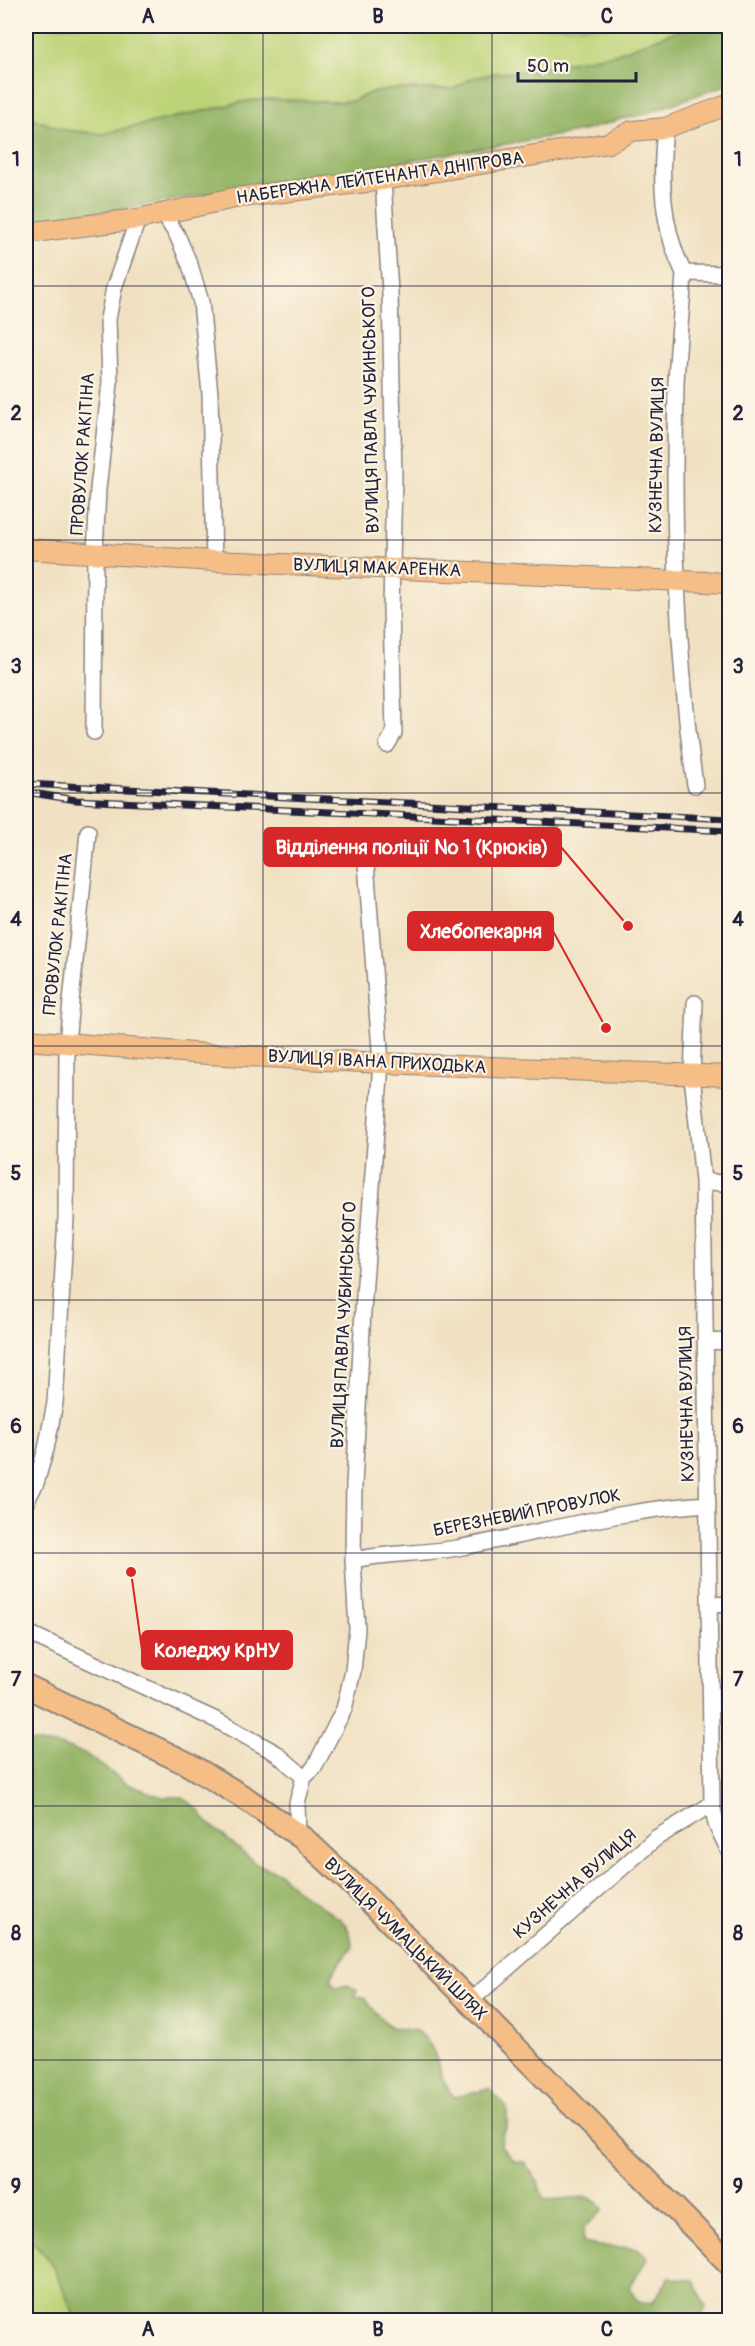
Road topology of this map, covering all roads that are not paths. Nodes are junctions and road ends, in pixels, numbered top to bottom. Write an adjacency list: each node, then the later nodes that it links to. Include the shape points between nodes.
1 (729, 104): 2 (main road, НАБЕРЕЖНА ЛЕЙТЕНАНТА ДНІПРОВА)
2 (665, 128): 3 (main road, НАБЕРЕЖНА ЛЕЙТЕНАНТА ДНІПРОВА, via 632,132 608,144); 7 (street, КУЗНЕЧНА ВУЛИЦЯ, via 665,219)
3 (382, 180): 4 (main road, НАБЕРЕЖНА ЛЕЙТЕНАНТА ДНІПРОВА, via 234,198); 12 (street, ВУЛИЦЯ ПАВЛА ЧУБИНСЬКОГО, via 390,292)
4 (164, 215): 5 (main road, НАБЕРЕЖНА ЛЕЙТЕНАНТА ДНІПРОВА); 11 (street, via 177,235 201,302 210,394)
5 (138, 219): 6 (main road, НАБЕРЕЖНА ЛЕЙТЕНАНТА ДНІПРОВА); 10 (street, ПРОВУЛОК РАКІТІНА, via 114,288 108,319 110,383)
6 (26, 233)
7 (684, 273): 8 (street); 13 (street, КУЗНЕЧНА ВУЛИЦЯ, via 676,384)
8 (729, 274)
9 (26, 549): 10 (main road, ВУЛИЦЯ МАКАРЕНКА)
10 (95, 554): 11 (main road, ВУЛИЦЯ МАКАРЕНКА); 15 (street, ПРОВУЛОК РАКІТІНА)
11 (214, 561): 12 (main road, ВУЛИЦЯ МАКАРЕНКА)
12 (392, 568): 13 (main road, ВУЛИЦЯ МАКАРЕНКА); 16 (street, ВУЛИЦЯ ПАВЛА ЧУБИНСЬКОГО, via 393,733)
13 (676, 580): 14 (main road, ВУЛИЦЯ МАКАРЕНКА); 17 (street, КУЗНЕЧНА ВУЛИЦЯ)
14 (729, 583)
15 (94, 732)
16 (387, 745)
17 (695, 785)
18 (88, 832): 22 (street, ПРОВУЛОК РАКІТІНА)
19 (366, 863): 23 (street, ВУЛИЦЯ ПАВЛА ЧУБИНСЬКОГО)
20 (695, 1003): 24 (street, КУЗНЕЧНА ВУЛИЦЯ)
21 (26, 1040): 22 (main road, ВУЛИЦЯ ІВАНА ПРИХОДЬКА)
22 (67, 1042): 23 (main road, ВУЛИЦЯ ІВАНА ПРИХОДЬКА); 30 (street, ПРОВУЛОК РАКІТІНА, via 66,1218 55,1403 46,1449)
23 (381, 1063): 24 (main road, ВУЛИЦЯ ІВАНА ПРИХОДЬКА); 32 (street, ВУЛИЦЯ ПАВЛА ЧУБИНСЬКОГО, via 363,1310)
24 (693, 1074): 25 (main road, ВУЛИЦЯ ІВАНА ПРИХОДЬКА); 26 (street, КУЗНЕЧНА ВУЛИЦЯ)
25 (729, 1076)
26 (703, 1181): 27 (street); 28 (street, КУЗНЕЧНА ВУЛИЦЯ)
27 (729, 1184)
28 (706, 1341): 29 (street); 31 (street, КУЗНЕЧНА ВУЛИЦЯ)
29 (729, 1342)
30 (26, 1502)
31 (708, 1504): 32 (street, БЕРЕЗНЕВИЙ ПРОВУЛОК, via 627,1513 456,1548); 33 (street, КУЗНЕЧНА ВУЛИЦЯ)
32 (353, 1560): 37 (street, ВУЛИЦЯ ПАВЛА ЧУБИНСЬКОГО, via 357,1629 353,1671 344,1709 314,1768)
33 (710, 1604): 34 (street); 38 (street, КУЗНЕЧНА ВУЛИЦЯ)
34 (729, 1605)
35 (26, 1632): 37 (street, via 218,1721 276,1753)
36 (26, 1686): 39 (highway, ВУЛИЦЯ ЧУМАЦЬКИЙ ШЛЯХ, via 186,1763)
37 (304, 1777): 39 (street, via 297,1803)
38 (712, 1804): 40 (street, КУЗНЕЧНА ВУЛИЦЯ); 41 (street, КУЗНЕЧНА ВУЛИЦЯ, via 656,1838)
39 (298, 1835): 41 (highway, ВУЛИЦЯ ЧУМАЦЬКИЙ ШЛЯХ)
40 (729, 1853)
41 (469, 2002): 42 (highway, ВУЛИЦЯ ЧУМАЦЬКИЙ ШЛЯХ)
42 (729, 2264)

